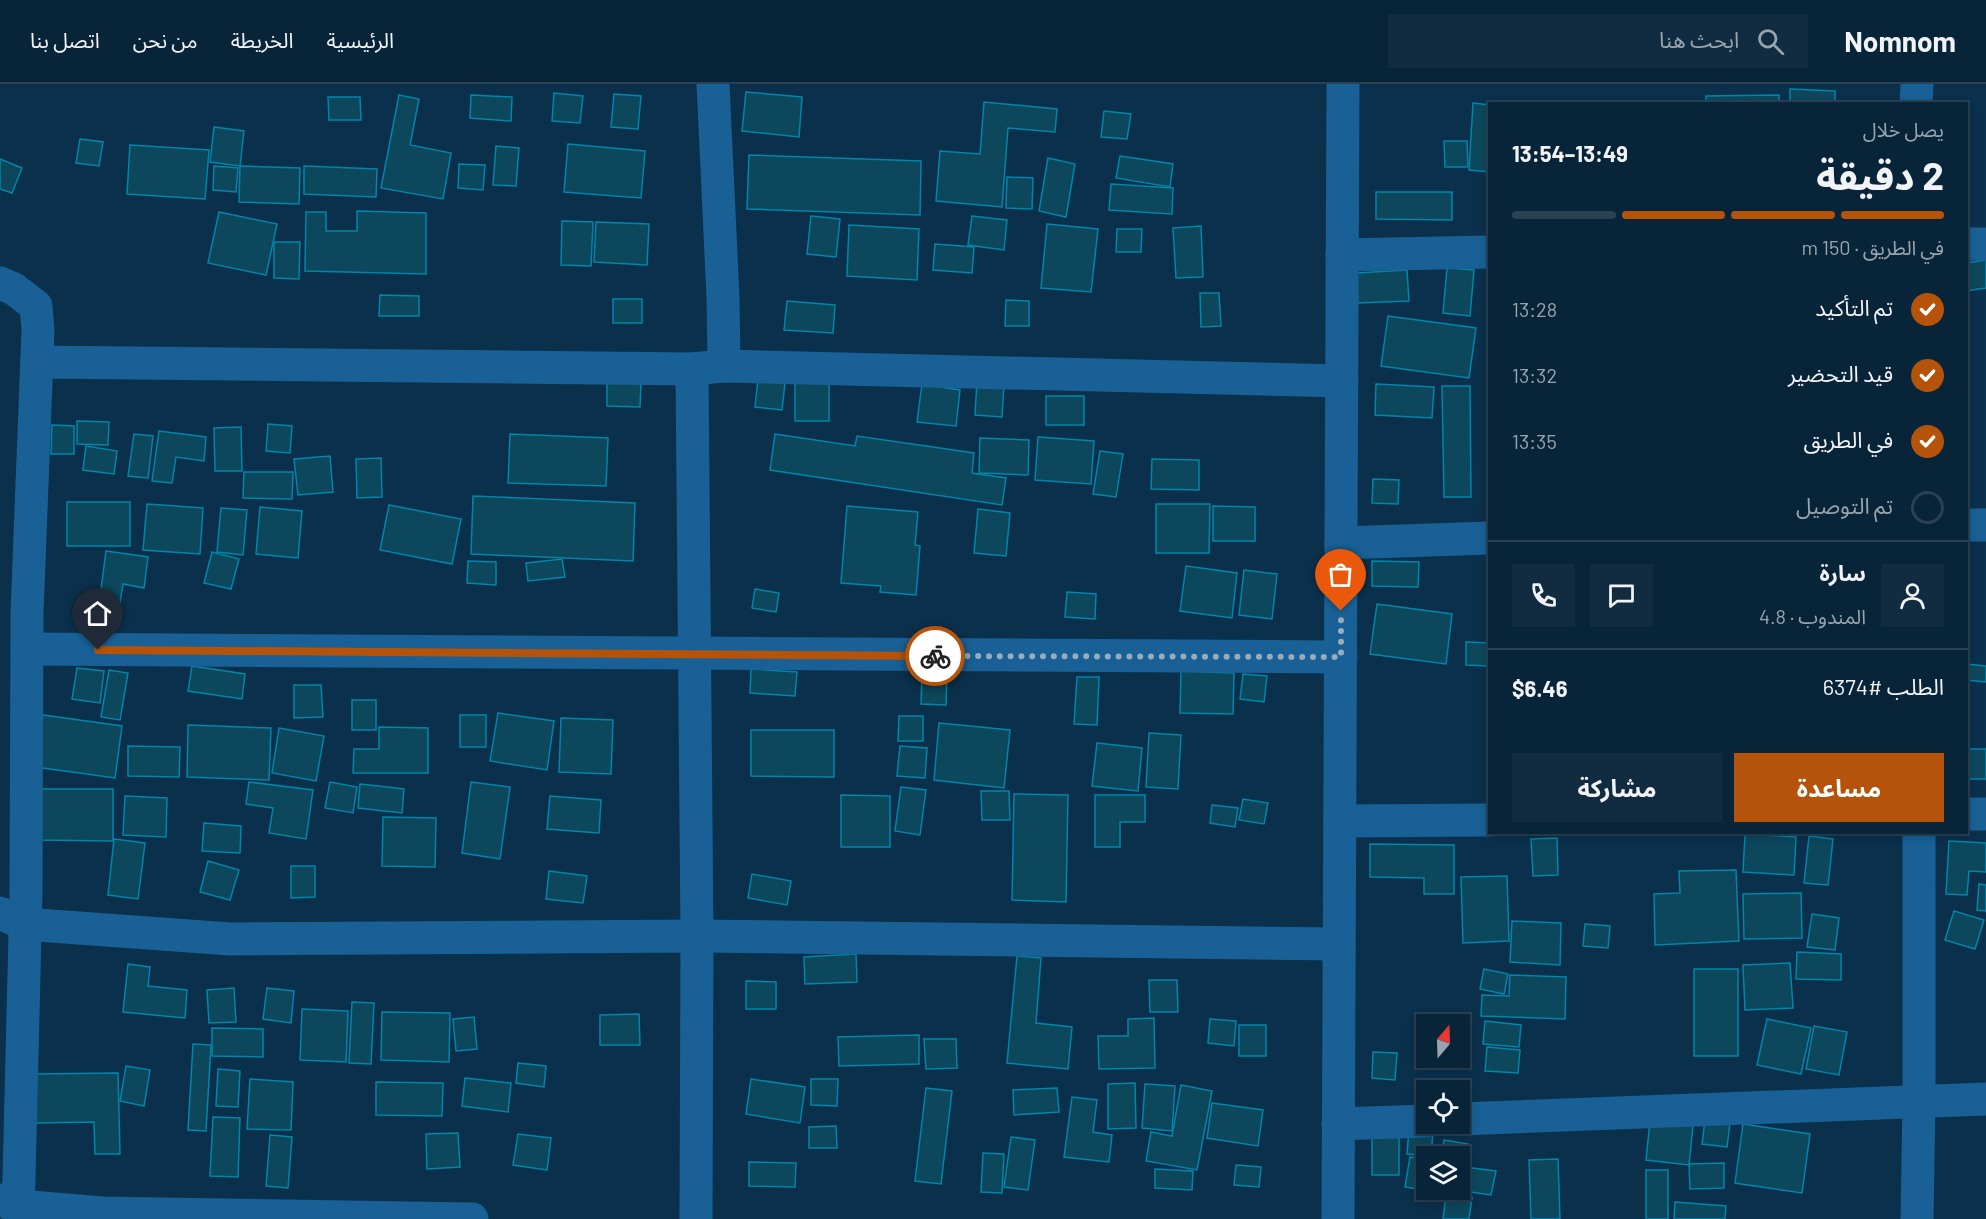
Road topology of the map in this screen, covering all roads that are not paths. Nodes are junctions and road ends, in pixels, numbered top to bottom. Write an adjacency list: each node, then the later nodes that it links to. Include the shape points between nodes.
1 (713, 84): 11 (street)
2 (1343, 84): 8 (street)
3 (1917, 84): 4 (street)
4 (1916, 102)
5 (1968, 244): 6 (street)
6 (1986, 244)
7 (1488, 252): 8 (street)
8 (1342, 255): 13 (street)
9 (0, 283): 10 (street, via 36,306)
10 (38, 362): 12 (street); 18 (street)
11 (724, 366): 12 (street); 13 (street)
12 (692, 369): 20 (street)
13 (1342, 381): 17 (street)
14 (1968, 525): 15 (street)
15 (1986, 525)
16 (1488, 538): 17 (street)
17 (1341, 543): 21 (street)
18 (13, 607): 19 (street)
19 (27, 649): 20 (street); 27 (street, via 26,893)
20 (694, 655): 21 (street); 28 (street)
21 (1341, 657): 25 (street)
22 (1968, 814): 23 (street)
23 (1986, 814)
24 (1488, 820): 25 (street)
25 (1340, 821): 29 (street)
26 (1919, 834): 31 (street)
27 (12, 919): 28 (street, via 230,939); 35 (street)
28 (697, 936): 29 (street); 37 (street)
29 (1340, 944): 34 (street)
30 (1986, 1099): 31 (street)
31 (1919, 1100): 32 (street); 39 (street)
32 (1470, 1119)
33 (1416, 1121): 34 (street)
34 (1338, 1124): 38 (street)
35 (12, 1208): 36 (street)
36 (472, 1219)
37 (696, 1219)
38 (1338, 1219)
39 (1917, 1219)

